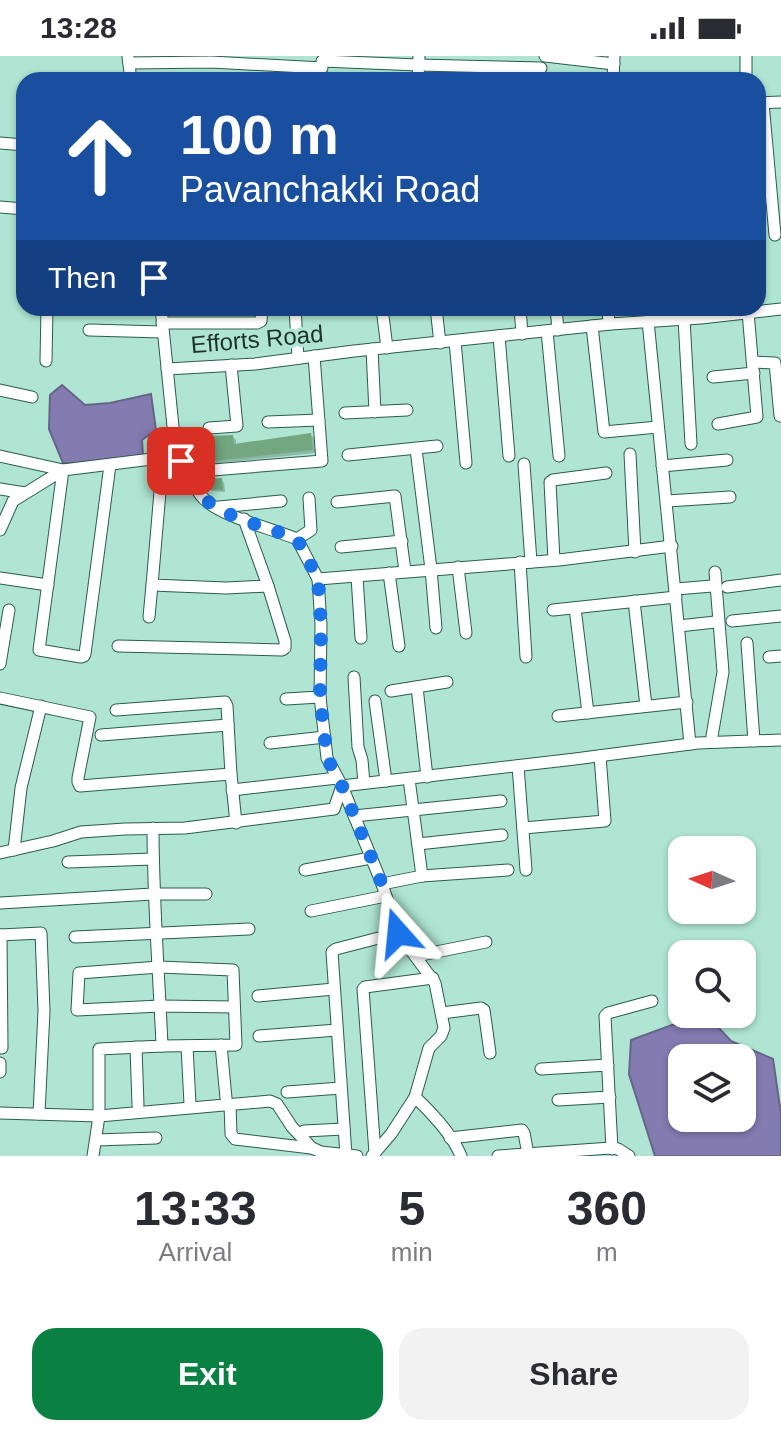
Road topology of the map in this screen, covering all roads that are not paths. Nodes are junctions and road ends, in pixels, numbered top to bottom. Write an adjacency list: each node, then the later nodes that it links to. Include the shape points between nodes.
1 (129, 59): 5 (street)
2 (614, 60): 4 (street)
3 (419, 61): 4 (street); 5 (street)
4 (543, 62)
5 (322, 66)
6 (766, 150): 7 (street)
7 (775, 235)
8 (47, 316): 36 (street)
9 (161, 316): 25 (street)
10 (262, 316): 25 (street, via 257,323)
11 (295, 316): 35 (street)
12 (383, 316): 32 (street)
13 (437, 316): 31 (street)
14 (521, 316): 28 (street)
15 (555, 316): 27 (street)
16 (608, 316): 23 (street)
17 (661, 316): 22 (street, Efforts Road)
18 (673, 316): 21 (street, Efforts Road)
19 (701, 316): 21 (street, Efforts Road)
20 (748, 316): 38 (street)
21 (684, 319): 52 (street)
22 (648, 321): 23 (street, Efforts Road); 50 (street)
23 (609, 324): 24 (street, Efforts Road)
24 (592, 326): 27 (street, Efforts Road); 50 (street, via 604,432)
25 (162, 327): 26 (street); 39 (street)
26 (89, 330)
27 (553, 330): 28 (street, Efforts Road); 60 (street)
28 (522, 334): 29 (street, Efforts Road)
29 (499, 336): 30 (street, Efforts Road); 59 (street)
30 (455, 341): 31 (street, Efforts Road); 62 (street)
31 (440, 343): 32 (street, Efforts Road)
32 (387, 348): 33 (street, Efforts Road)
33 (372, 349): 34 (street, Efforts Road); 44 (street)
34 (314, 356): 35 (street, Efforts Road); 47 (street)
35 (298, 358): 37 (street, Efforts Road)
36 (46, 361)
37 (231, 365): 39 (street, Efforts Road); 51 (street, via 237,426)
38 (753, 368): 40 (street); 46 (street, via 775,363); 49 (street, via 757,417)
39 (167, 369): 58 (street)
40 (713, 377)
41 (0, 390): 42 (street)
42 (32, 397)
43 (407, 410): 44 (street)
44 (375, 412): 45 (street)
45 (345, 413)
46 (780, 416)
47 (319, 420): 48 (street); 67 (street, via 322,461)
48 (268, 422)
49 (718, 424)
50 (658, 427): 65 (street)
51 (209, 428)
52 (691, 444)
53 (437, 446): 54 (street)
54 (416, 449): 56 (street); 88 (street)
55 (630, 454): 84 (street)
56 (348, 455)
57 (0, 456): 66 (street)
58 (176, 456): 64 (street); 67 (street)
59 (509, 456)
60 (559, 456)
61 (727, 460): 65 (street)
62 (466, 463)
63 (524, 464): 86 (street)
64 (110, 465): 66 (street); 96 (street, via 84,656 39,650)
65 (662, 466): 75 (street)
66 (63, 470): 71 (street); 96 (street)
67 (188, 472): 77 (street)
68 (606, 473): 85 (street, via 550,482)
69 (0, 489): 71 (street)
70 (160, 492): 97 (street)
71 (25, 493): 79 (street, via 13,501)
72 (730, 497): 75 (street)
73 (309, 498): 80 (street, via 312,528)
74 (281, 501): 77 (street)
75 (667, 501): 82 (street)
76 (337, 502): 81 (street, via 395,496)
77 (215, 508): 78 (street)
78 (244, 519): 80 (street); 98 (street)
79 (0, 530)
80 (297, 539): 94 (street)
81 (402, 541): 83 (street); 89 (street)
82 (672, 546): 84 (street); 101 (street)
83 (341, 547)
84 (635, 552): 85 (street)
85 (554, 560): 86 (street)
86 (525, 562): 87 (street); 117 (street)
87 (458, 567): 88 (street); 112 (street)
88 (431, 569): 89 (street); 111 (street)
89 (405, 571): 91 (street)
90 (715, 572): 138 (street, via 723,672)
91 (389, 573): 92 (street); 116 (street)
92 (357, 577): 94 (street); 113 (street)
93 (0, 578): 96 (street)
94 (318, 579): 123 (street)
95 (781, 580): 100 (street)
96 (48, 585)
97 (152, 585): 98 (street); 107 (street)
98 (268, 586): 115 (street, via 285,641 282,650)
99 (712, 586): 101 (street)
100 (727, 587)
101 (676, 593): 102 (street); 110 (street)
102 (634, 601): 103 (street); 129 (street)
103 (575, 608): 105 (street); 131 (street)
104 (9, 610): 118 (street)
105 (553, 610)
106 (781, 616): 108 (street)
107 (149, 617)
108 (732, 621)
109 (715, 622): 110 (street)
110 (679, 626): 127 (street)
111 (436, 628)
112 (466, 633)
113 (361, 638)
114 (747, 643): 137 (street)
115 (118, 646)
116 (399, 646)
117 (526, 657)
118 (0, 664)
119 (354, 677): 148 (street)
120 (447, 682): 121 (street)
121 (417, 687): 122 (street); 144 (street)
122 (391, 691)
123 (320, 697): 125 (street); 135 (street)
124 (0, 698): 128 (street)
125 (286, 699)
126 (375, 701): 146 (street)
127 (687, 702): 129 (street); 140 (street)
128 (41, 706): 143 (street, via 90,717 80,786); 158 (street, via 20,794)
129 (646, 706): 131 (street)
130 (116, 710): 133 (street, via 222,701)
131 (588, 713): 132 (street)
132 (558, 716)
133 (228, 725): 134 (street); 143 (street)
134 (101, 735)
135 (325, 737): 139 (street); 147 (street, via 327,758)
136 (781, 740): 137 (street)
137 (754, 741): 138 (street)
138 (711, 742): 140 (street)
139 (270, 743)
140 (690, 744): 141 (street)
141 (600, 756): 142 (street); 155 (street, via 605,821)
142 (518, 766): 144 (street); 155 (street)
143 (231, 774): 149 (street)
144 (427, 777): 145 (street)
145 (409, 779): 146 (street); 151 (street)
146 (386, 781): 148 (street)
147 (340, 782): 148 (street); 149 (street); 152 (street); 153 (street, via 334,809)
148 (364, 783)
149 (232, 790): 153 (street)
150 (501, 801): 151 (street)
151 (413, 809): 152 (street); 157 (street)
152 (354, 816): 160 (street)
153 (236, 823): 154 (street)
154 (153, 828): 158 (street, via 81,832); 161 (street)
155 (523, 828): 165 (street)
156 (502, 835): 157 (street)
157 (418, 844): 166 (street)
158 (14, 850): 159 (street)
159 (0, 853)
160 (371, 858): 163 (street); 167 (street)
161 (153, 859): 162 (street); 168 (street)
162 (68, 862)
163 (305, 870)
164 (508, 870): 166 (street)
165 (526, 870)
166 (422, 876): 167 (street)
167 (384, 890): 171 (street); 174 (street)
168 (153, 894): 169 (street); 170 (street); 173 (street)
169 (206, 894)
170 (0, 903)
171 (311, 911)
172 (249, 929): 173 (street)
173 (157, 933): 176 (street); 179 (street)
174 (398, 933): 178 (street); 181 (street, via 332,952)
175 (0, 935): 193 (street); 208 (street, via 41,933)
176 (75, 937)
177 (486, 942): 178 (street)
178 (416, 956): 180 (street)
179 (159, 967): 184 (street); 184 (street, via 79,973 77,1010); 185 (street, via 233,970)
180 (433, 978): 186 (street); 217 (street, via 363,989)
181 (334, 989): 182 (street); 187 (street)
182 (258, 996)
183 (652, 1001): 196 (street, via 605,1016)
184 (160, 1006): 185 (street); 190 (street)
185 (234, 1007): 189 (street, via 236,1045)
186 (442, 1013): 194 (street, via 484,1010); 202 (street, via 444,1028 427,1052)
187 (337, 1030): 188 (street); 199 (street)
188 (259, 1036)
189 (221, 1045): 191 (street); 204 (street)
190 (162, 1046): 191 (street); 192 (street)
191 (187, 1046): 205 (street)
192 (136, 1047): 206 (street); 209 (street, via 99,1049)
193 (2, 1048)
194 (490, 1053)
195 (0, 1063): 198 (street)
196 (608, 1065): 197 (street); 201 (street)
197 (541, 1069)
198 (0, 1072)
199 (341, 1088): 200 (street); 210 (street)
200 (287, 1092)
201 (610, 1097): 203 (street); 216 (street)
202 (416, 1098): 213 (street); 217 (street)
203 (558, 1100)
204 (228, 1101): 209 (street); 215 (street, via 274,1101); 215 (street, via 235,1139)
205 (190, 1104)
206 (138, 1105)
207 (0, 1113): 208 (street)
208 (39, 1114): 209 (street)
209 (99, 1116): 214 (street)
210 (344, 1129): 211 (street); 219 (street)
211 (304, 1131)
212 (156, 1138): 214 (street)
213 (450, 1138): 218 (street, via 522,1130); 221 (street)
214 (96, 1140): 220 (street)
215 (312, 1148): 219 (street)
216 (612, 1149): 218 (street); 223 (street)
217 (374, 1154)
218 (534, 1154): 222 (street)
219 (351, 1155)
220 (93, 1156)
221 (461, 1156)
222 (498, 1156)
223 (629, 1156)

